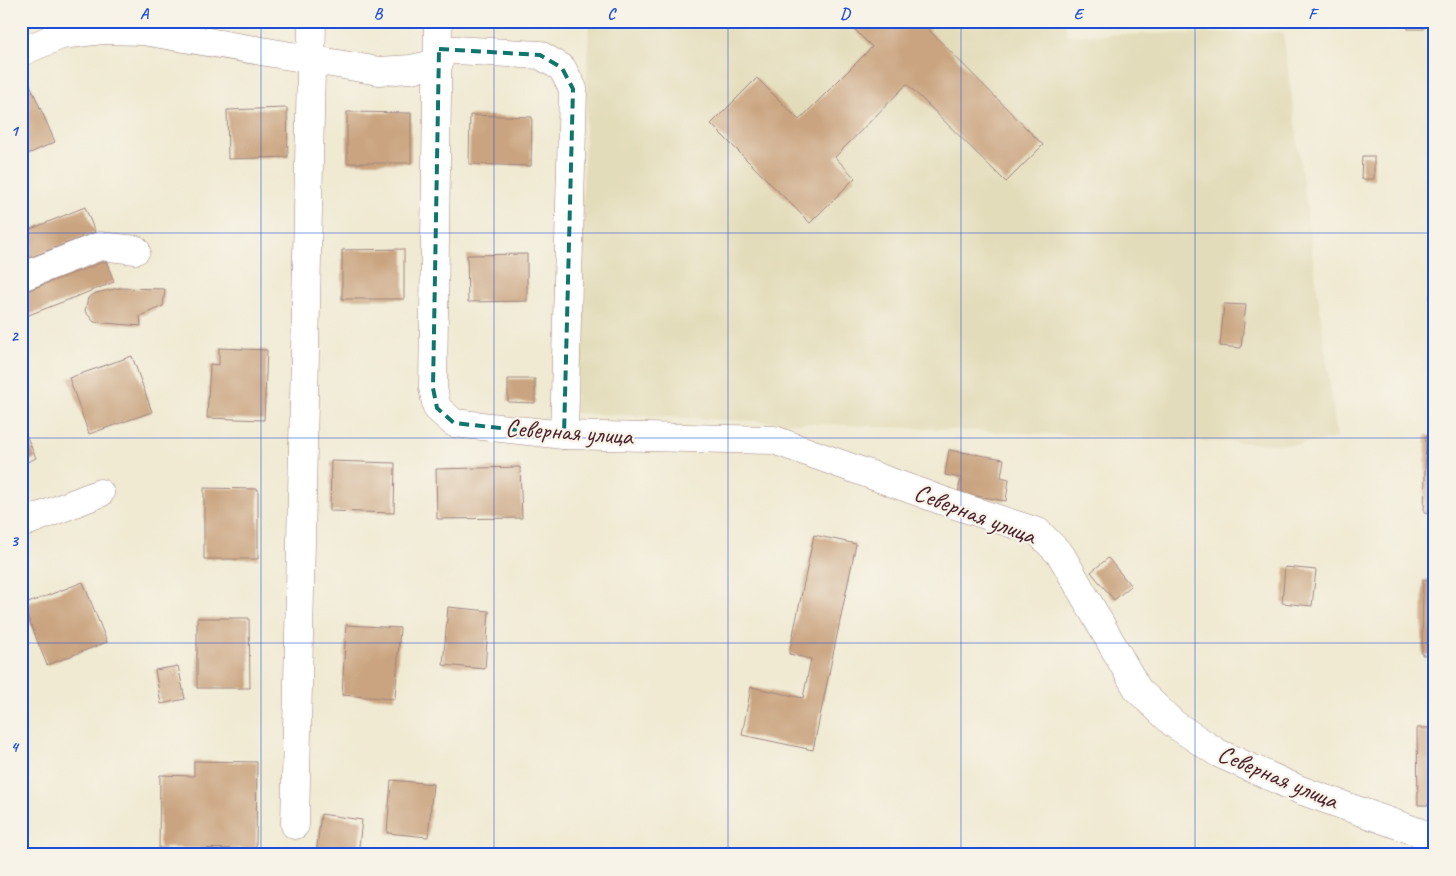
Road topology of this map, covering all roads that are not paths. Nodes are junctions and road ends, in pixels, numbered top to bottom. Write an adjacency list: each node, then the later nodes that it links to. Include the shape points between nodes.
1 (312, 21): 6 (street)
2 (438, 21): 5 (street)
3 (58, 28): 4 (street); 6 (street, via 143,31)
4 (21, 52)
5 (439, 56): 6 (street, via 411,69 379,71); 9 (street, Северная улица, via 433,388 437,408 454,423); 9 (street, via 540,55 562,68 573,89)
6 (312, 60): 12 (street)
7 (136, 250): 8 (street, via 100,246)
8 (21, 277)
9 (564, 435): 13 (street, Северная улица, via 774,440 1038,532 1061,555 1138,690 1174,724 1218,753 1300,790)
10 (100, 493): 11 (street)
11 (21, 524)
12 (296, 825)
13 (1435, 838)

